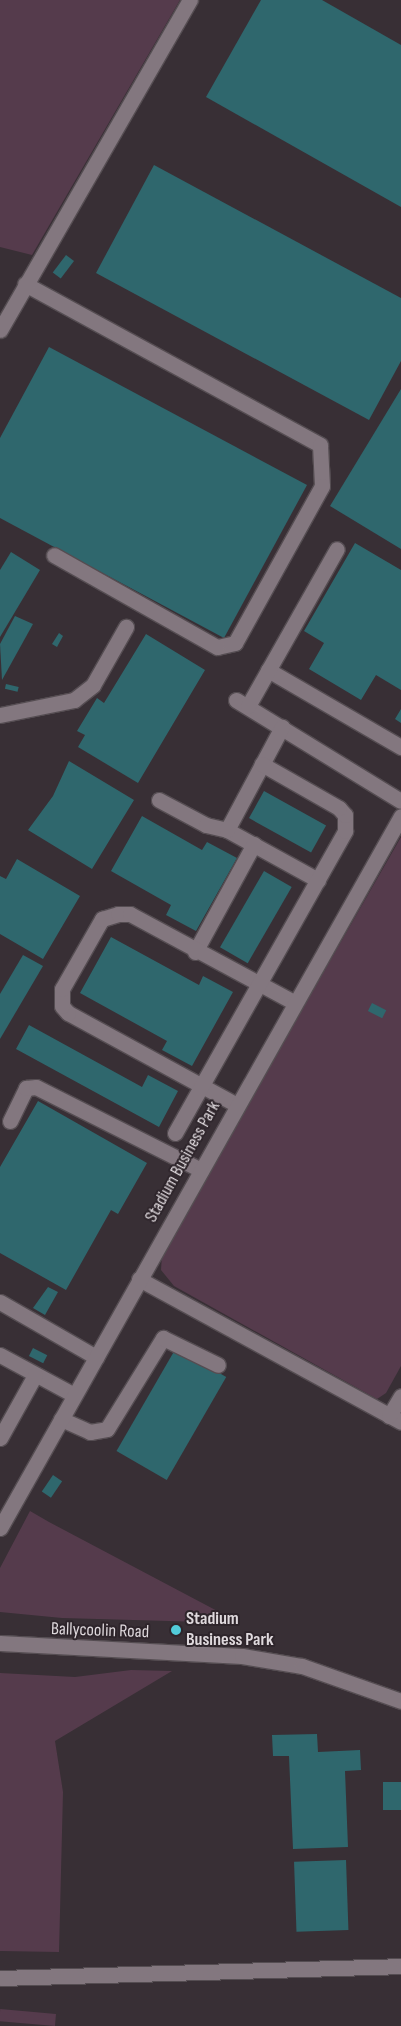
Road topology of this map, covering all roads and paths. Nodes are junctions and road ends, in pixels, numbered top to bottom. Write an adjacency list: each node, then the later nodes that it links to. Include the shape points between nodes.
1 (190, 0): 2 (street)
2 (25, 284): 3 (street); 5 (street, via 320,445 322,486 235,643 217,647)
3 (0, 330)
4 (337, 549): 7 (street)
5 (54, 555)
6 (126, 627): 8 (street, via 93,685 74,700)
7 (268, 670): 9 (street, via 242,703); 10 (street)
8 (0, 714)
9 (282, 727): 11 (street); 13 (street)
10 (401, 747)
11 (262, 764): 15 (street); 17 (street, via 345,815 345,831)
12 (159, 800): 15 (street, via 206,825)
13 (401, 801)
14 (401, 816): 20 (street, Stadium Business Park)
15 (227, 830): 16 (street)
16 (254, 844): 17 (street); 18 (street)
17 (318, 880): 19 (street)
18 (195, 952): 19 (street); 21 (street, via 130,914 110,914 102,919 60,997 68,1013)
19 (259, 984): 20 (street); 21 (street)
20 (294, 1003): 22 (street, Stadium Business Park)
21 (202, 1086): 22 (street); 24 (street)
22 (237, 1105): 25 (street, Stadium Business Park)
23 (10, 1121): 25 (street, via 26,1088 36,1087)
24 (175, 1133)
25 (201, 1170): 26 (street, Stadium Business Park)
26 (140, 1279): 29 (street, Stadium Business Park); 35 (street)
27 (0, 1302): 29 (street)
28 (0, 1355): 31 (street)
29 (96, 1357): 32 (street, Stadium Business Park)
30 (218, 1365): 34 (street, via 163,1338 107,1429 90,1432)
31 (36, 1374): 32 (street); 36 (street)
32 (74, 1396): 34 (street, Stadium Business Park)
33 (401, 1396): 35 (street)
34 (61, 1419): 37 (street, Stadium Business Park)
35 (395, 1419)
36 (0, 1438)
37 (0, 1528)
38 (0, 1643): 39 (street, Ballycoolin Road, via 242,1656 302,1666)
39 (401, 1701)
40 (401, 1966): 41 (street)
41 (0, 1978)

